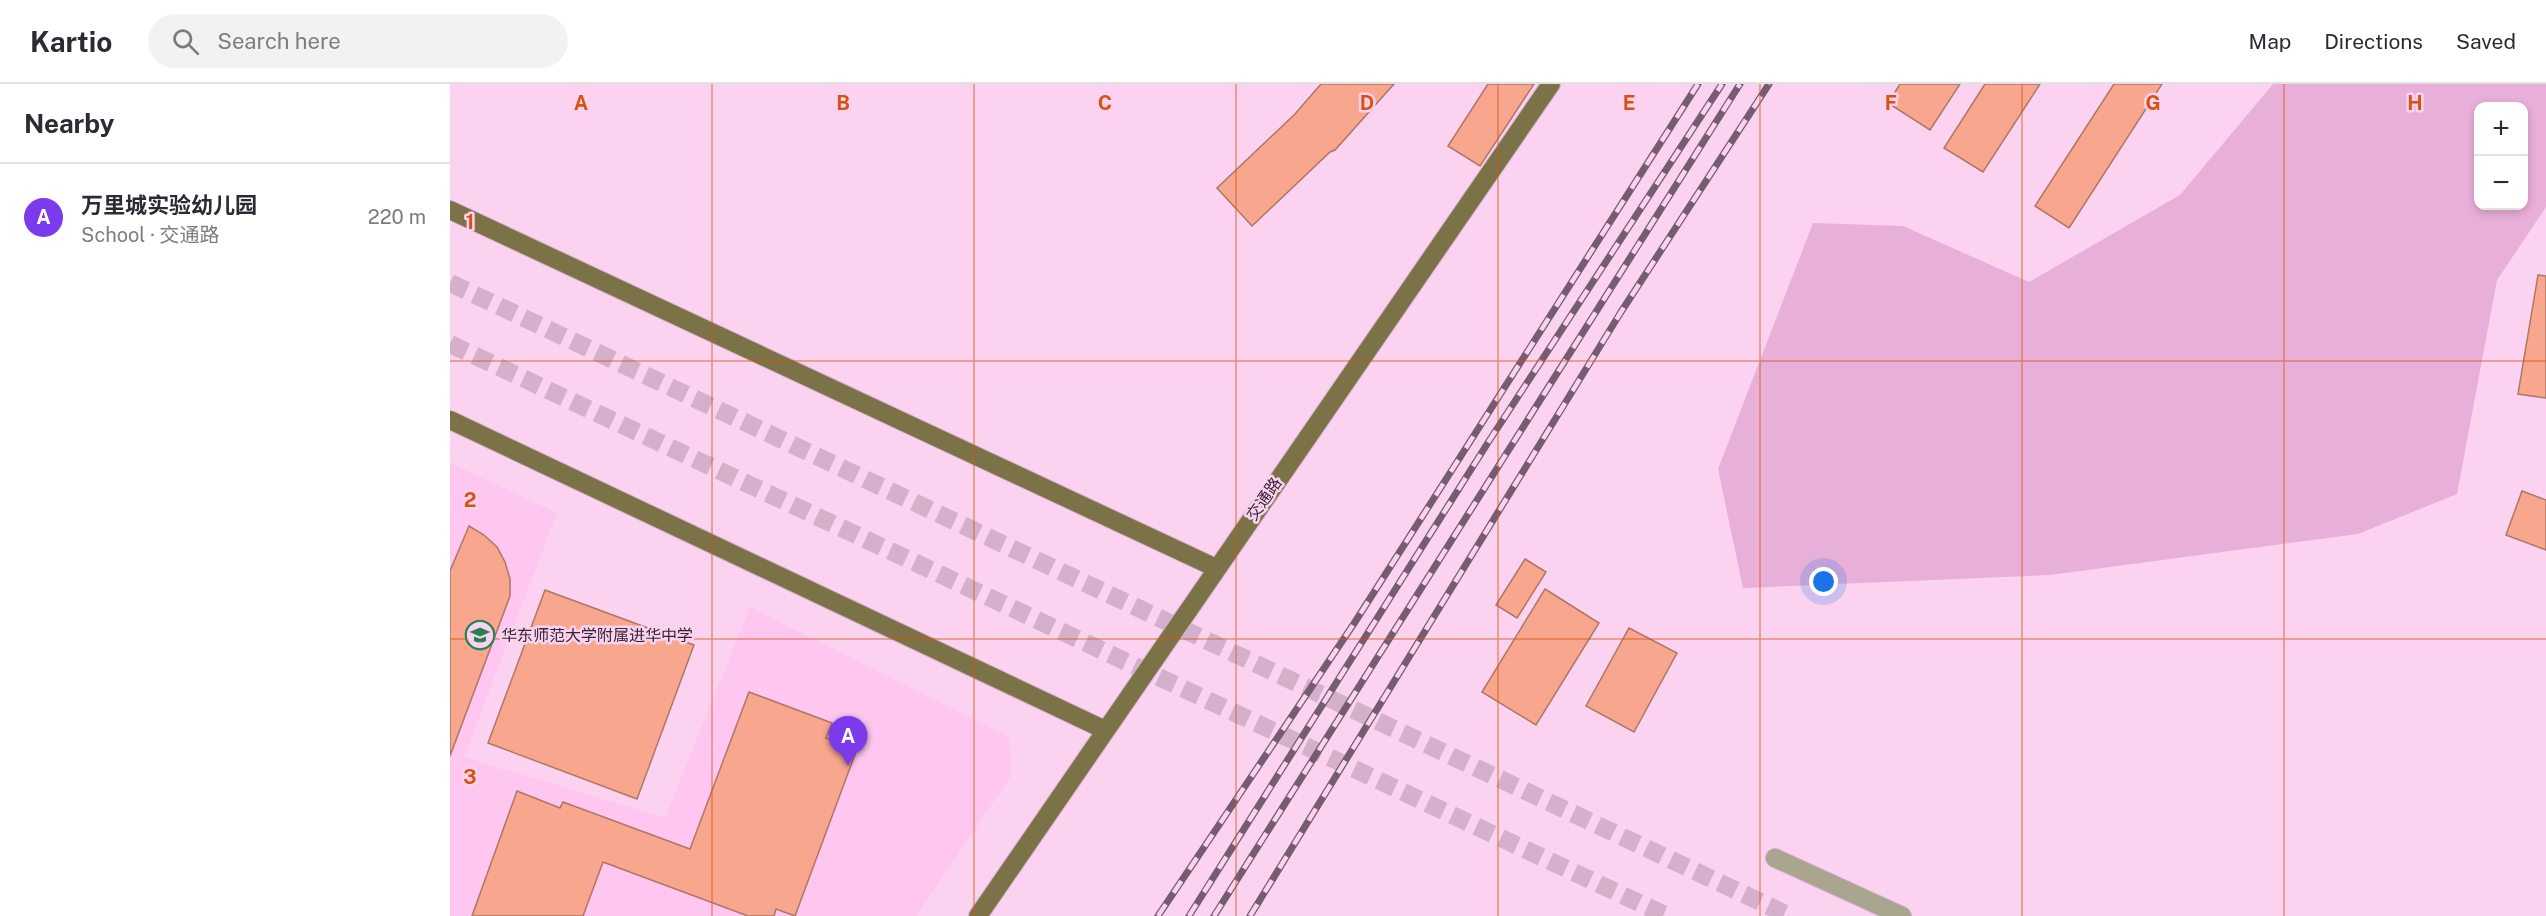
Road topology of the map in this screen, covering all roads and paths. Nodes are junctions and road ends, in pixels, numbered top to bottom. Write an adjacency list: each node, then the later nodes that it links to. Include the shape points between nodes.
1 (1551, 84): 4 (main road, 交通路)
2 (450, 210): 4 (main road)
3 (450, 420): 5 (main road)
4 (1216, 568): 5 (main road, 交通路)
5 (1105, 730): 7 (main road, 交通路)
6 (1775, 858): 8 (street)
7 (978, 916)
8 (1902, 916)

